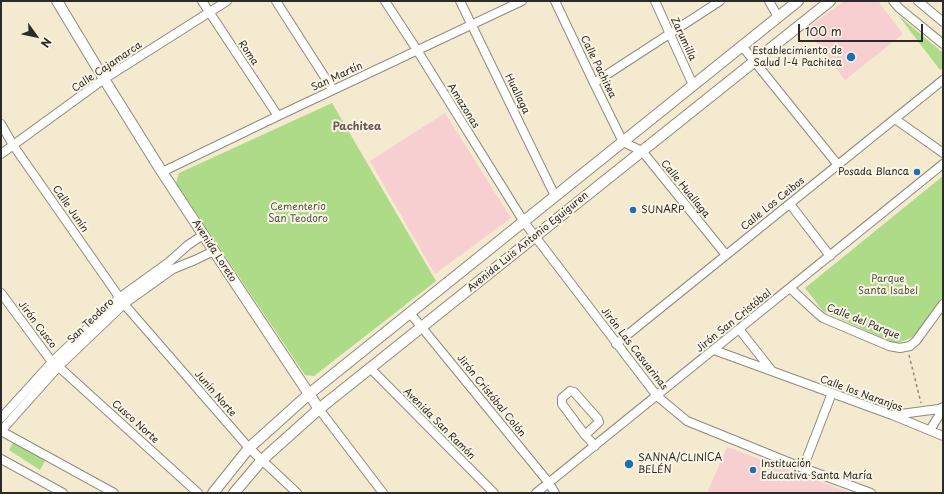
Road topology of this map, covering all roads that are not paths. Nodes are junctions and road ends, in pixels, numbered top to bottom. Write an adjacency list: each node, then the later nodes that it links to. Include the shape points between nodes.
1 (57, 1): 25 (main road, Avenida Loreto)
2 (202, 1): 16 (street, Roma)
3 (227, 1): 16 (street, Calle Cajamarca)
4 (276, 1): 29 (street)
5 (385, 1): 23 (street, Amazonas)
6 (460, 1): 19 (street, Huallaga)
7 (522, 1): 19 (street, San Martín)
8 (555, 1): 27 (street, Calle Pachitea)
9 (655, 1): 20 (street, Zarumilla)
10 (720, 1): 20 (street)
11 (769, 1): 17 (street)
12 (798, 1): 17 (main road, Avenida Luis Antonio Eguiguren)
13 (830, 1): 24 (main road, Avenida Luis Antonio Eguiguren)
14 (893, 1): 21 (street)
15 (918, 1): 18 (street)
16 (209, 12): 25 (street, Calle Cajamarca); 30 (street, Roma)
17 (778, 17): 22 (main road, Avenida Luis Antonio Eguiguren)
18 (943, 22)
19 (472, 24): 23 (street, San Martín); 41 (street, Huallaga)
20 (669, 34): 27 (street); 28 (street, Zarumilla)
21 (943, 44)
22 (742, 46): 24 (street); 28 (main road, Avenida Luis Antonio Eguiguren)
23 (417, 50): 29 (street, San Martín); 43 (street, Amazonas)
24 (754, 61): 35 (main road, Avenida Luis Antonio Eguiguren); 39 (street)
25 (104, 79): 34 (street, Calle Cajamarca); 40 (main road, Avenida Loreto)
26 (943, 80): 31 (street, Calle Los Ceibos)
27 (594, 83): 33 (street, Calle Pachitea)
28 (693, 85): 33 (main road, Avenida Luis Antonio Eguiguren)
29 (333, 90): 30 (street, San Martín)
30 (278, 116): 40 (street, San Martín)
31 (895, 119): 36 (street); 39 (street, Calle Los Ceibos)
32 (1, 124): 34 (street, Calle Junín)
33 (623, 142): 35 (street, Calle Huallaga); 41 (main road, Avenida Luis Antonio Eguiguren)
34 (13, 145): 37 (street, Calle Cajamarca); 51 (street, Calle Junín)
35 (642, 151): 45 (main road, Avenida Luis Antonio Eguiguren); 47 (street, Calle Huallaga)
36 (943, 153)
37 (1, 154)
38 (943, 164): 48 (street, Jirón San Cristóbal)
39 (838, 165): 42 (street, Calle Los Ceibos)
40 (162, 172): 44 (main road, Avenida Loreto)
41 (555, 196): 43 (main road, Avenida Luis Antonio Eguiguren)
42 (790, 204): 47 (street, Calle Los Ceibos); 48 (street)
43 (524, 222): 45 (street, Jirón Las Casuarinas); 53 (main road, Avenida Luis Antonio Eguiguren)
44 (203, 235): 46 (main road, Avenida Loreto); 51 (street, San Teodoro)
45 (535, 237): 54 (main road, Avenida Luis Antonio Eguiguren); 56 (street, Jirón Las Casuarinas)
46 (214, 251): 51 (street, San Teodoro, via 173,269); 62 (main road, Avenida Loreto)
47 (726, 255): 56 (street, Calle Los Ceibos)
48 (830, 256): 49 (street, Jirón San Cristóbal)
49 (790, 288): 52 (street, Calle del Parque, via 828,321 900,348 910,346 916,341); 55 (street, Jirón San Cristóbal)
50 (1, 293): 58 (street, Jirón Cusco)
51 (121, 301): 58 (street, San Teodoro); 73 (street, Junín Norte)
52 (943, 304)
53 (410, 313): 54 (street, Jirón Cristóbal Colón); 62 (main road, Avenida Luis Antonio Eguiguren)
54 (422, 327): 59 (main road, Avenida Luis Antonio Eguiguren); 77 (street, Jirón Cristóbal Colón)
55 (739, 329): 57 (street, Jirón San Cristóbal); 60 (street)
56 (616, 344): 63 (street, Jirón Las Casuarinas)
57 (714, 350): 60 (street, Calle los Naranjos); 63 (street, Jirón San Cristóbal)
58 (56, 364): 67 (street, San Teodoro); 69 (street, San Teodoro); 80 (street, Cusco Norte)
59 (370, 368): 65 (main road, Avenida Luis Antonio Eguiguren); 85 (street, Avenida San Ramón)
60 (772, 371): 61 (street, Calle los Naranjos)
61 (832, 393): 66 (street, Calle los Naranjos); 76 (street)
62 (310, 394): 65 (main road, Avenida Loreto); 73 (main road, Avenida Luis Antonio Eguiguren)
63 (657, 396): 72 (street, Jirón San Cristóbal); 76 (street, Jirón Las Casuarinas, via 687,421)
64 (943, 408): 66 (street); 68 (street)
65 (319, 409): 75 (main road, Avenida Luis Antonio Eguiguren); 84 (street, Avenida Loreto)
66 (892, 415): 68 (street, Calle los Naranjos)
67 (1, 418)
68 (930, 430): 71 (street, Calle los Naranjos)
69 (1, 431): 79 (street)
70 (585, 435): 70 (street, via 562,404 562,398 570,391 574,392 599,422); 72 (street)
71 (943, 436)
72 (595, 446): 77 (street, Jirón San Cristóbal)
73 (249, 448): 75 (street, Junín Norte); 81 (main road, Avenida Luis Antonio Eguiguren)
74 (1, 459): 78 (street)
75 (262, 460): 82 (main road, Avenida Luis Antonio Eguiguren); 83 (street, Junín Norte)
76 (803, 468): 88 (street, Jirón Las Casuarinas)
77 (548, 483): 86 (street, Jirón San Cristóbal); 87 (street, Jirón Cristóbal Colón)
78 (63, 493)
79 (114, 493)
80 (198, 493)
81 (213, 493)
82 (234, 493)
83 (297, 493)
84 (383, 493)
85 (494, 493)
86 (536, 493)
87 (555, 493)
88 (871, 493)

